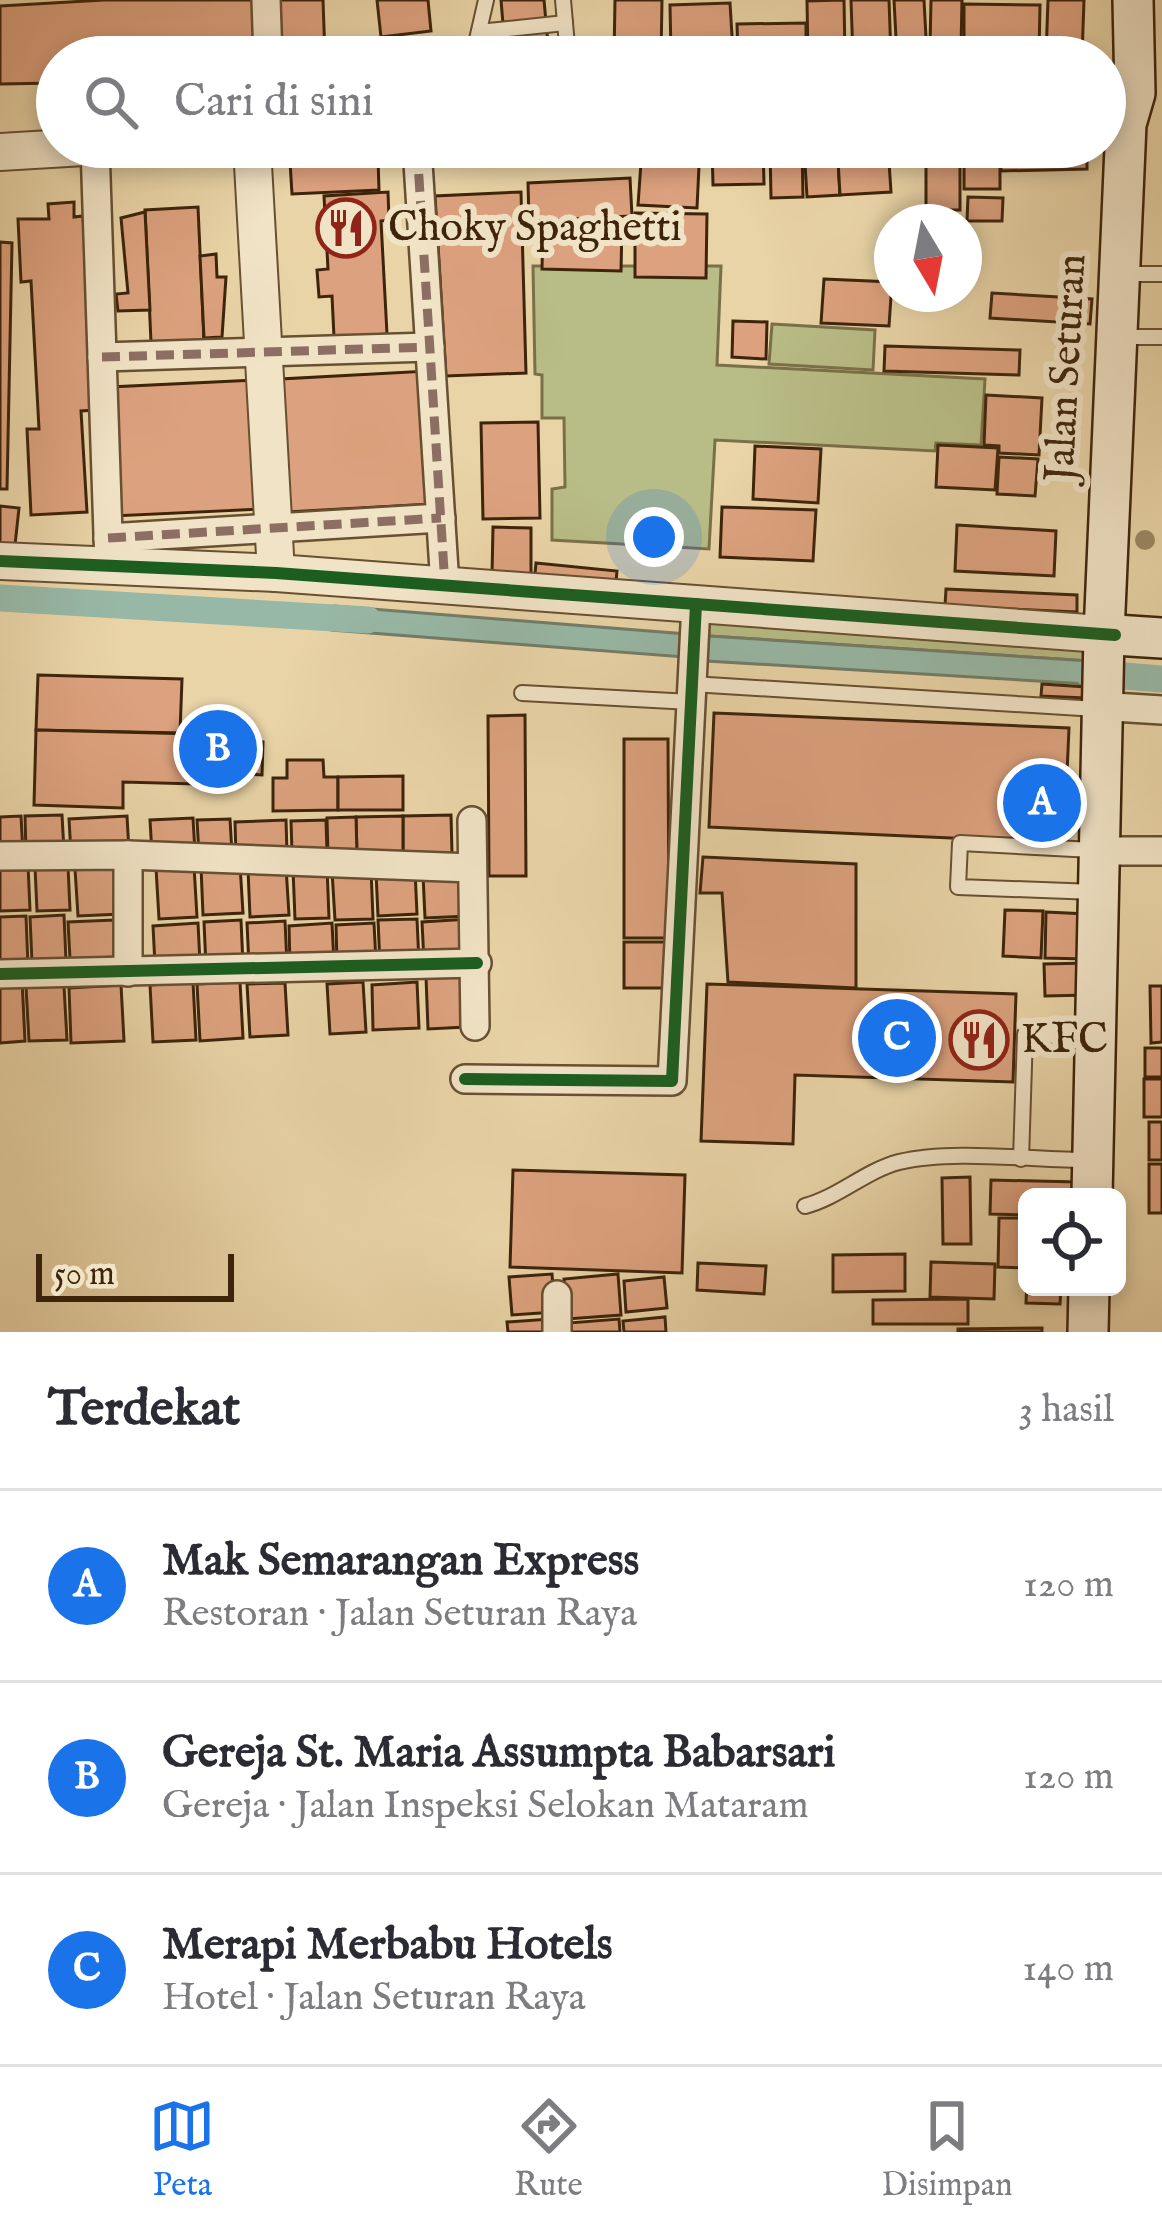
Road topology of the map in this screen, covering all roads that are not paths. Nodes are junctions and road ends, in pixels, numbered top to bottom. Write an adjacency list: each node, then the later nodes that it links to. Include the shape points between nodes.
1 (266, 0): 6 (street)
2 (486, 0): 5 (lane)
3 (563, 0): 4 (lane)
4 (565, 23): 5 (lane); 8 (lane)
5 (479, 32): 7 (lane)
6 (267, 36)
7 (478, 36)
8 (566, 36)
9 (1126, 49): 10 (main road, Jalan Seturan, via 1135,93)
10 (1126, 124)
11 (36, 150): 12 (street)
12 (0, 152)
13 (95, 168): 23 (street)
14 (256, 168): 22 (street)
15 (418, 168): 21 (street)
16 (1124, 168): 17 (main road, Jalan Seturan)
17 (1120, 274): 18 (lane); 19 (main road, Jalan Seturan)
18 (1162, 274)
19 (1118, 337): 20 (lane); 31 (main road, Jalan Seturan)
20 (1162, 337)
21 (430, 347): 22 (street); 24 (street)
22 (269, 356): 23 (street); 25 (street)
23 (101, 357): 26 (street)
24 (441, 518): 25 (street); 29 (street)
25 (275, 528): 26 (street); 28 (street)
26 (109, 551): 27 (street); 28 (street)
27 (0, 561)
28 (276, 573): 29 (street)
29 (445, 586): 30 (street)
30 (695, 618): 31 (street); 33 (street)
31 (1108, 638): 32 (main road); 35 (main road, Jalan Seturan)
32 (1162, 638)
33 (692, 682): 34 (lane); 35 (lane); 48 (street, via 672,1081)
34 (521, 693)
35 (1108, 703): 36 (street); 41 (main road, Jalan Seturan)
36 (1162, 710)
37 (472, 821): 42 (street)
38 (1162, 851): 41 (street)
39 (128, 855): 40 (street); 42 (street); 44 (street)
40 (0, 856)
41 (1103, 863): 41 (lane, via 958,886 960,843); 47 (main road, Jalan Seturan)
42 (472, 868): 43 (street)
43 (477, 963): 44 (street); 46 (street)
44 (128, 972): 45 (street)
45 (0, 974)
46 (476, 1026)
47 (1097, 1039): 49 (lane, via 1025,1034); 50 (main road, Jalan Seturan)
48 (465, 1079)
49 (1021, 1160): 50 (lane); 51 (lane, via 897,1163)
50 (1093, 1179)
51 (805, 1206)
52 (557, 1295): 54 (street)
53 (1089, 1296): 55 (main road)
54 (557, 1332)
55 (1088, 1332)

